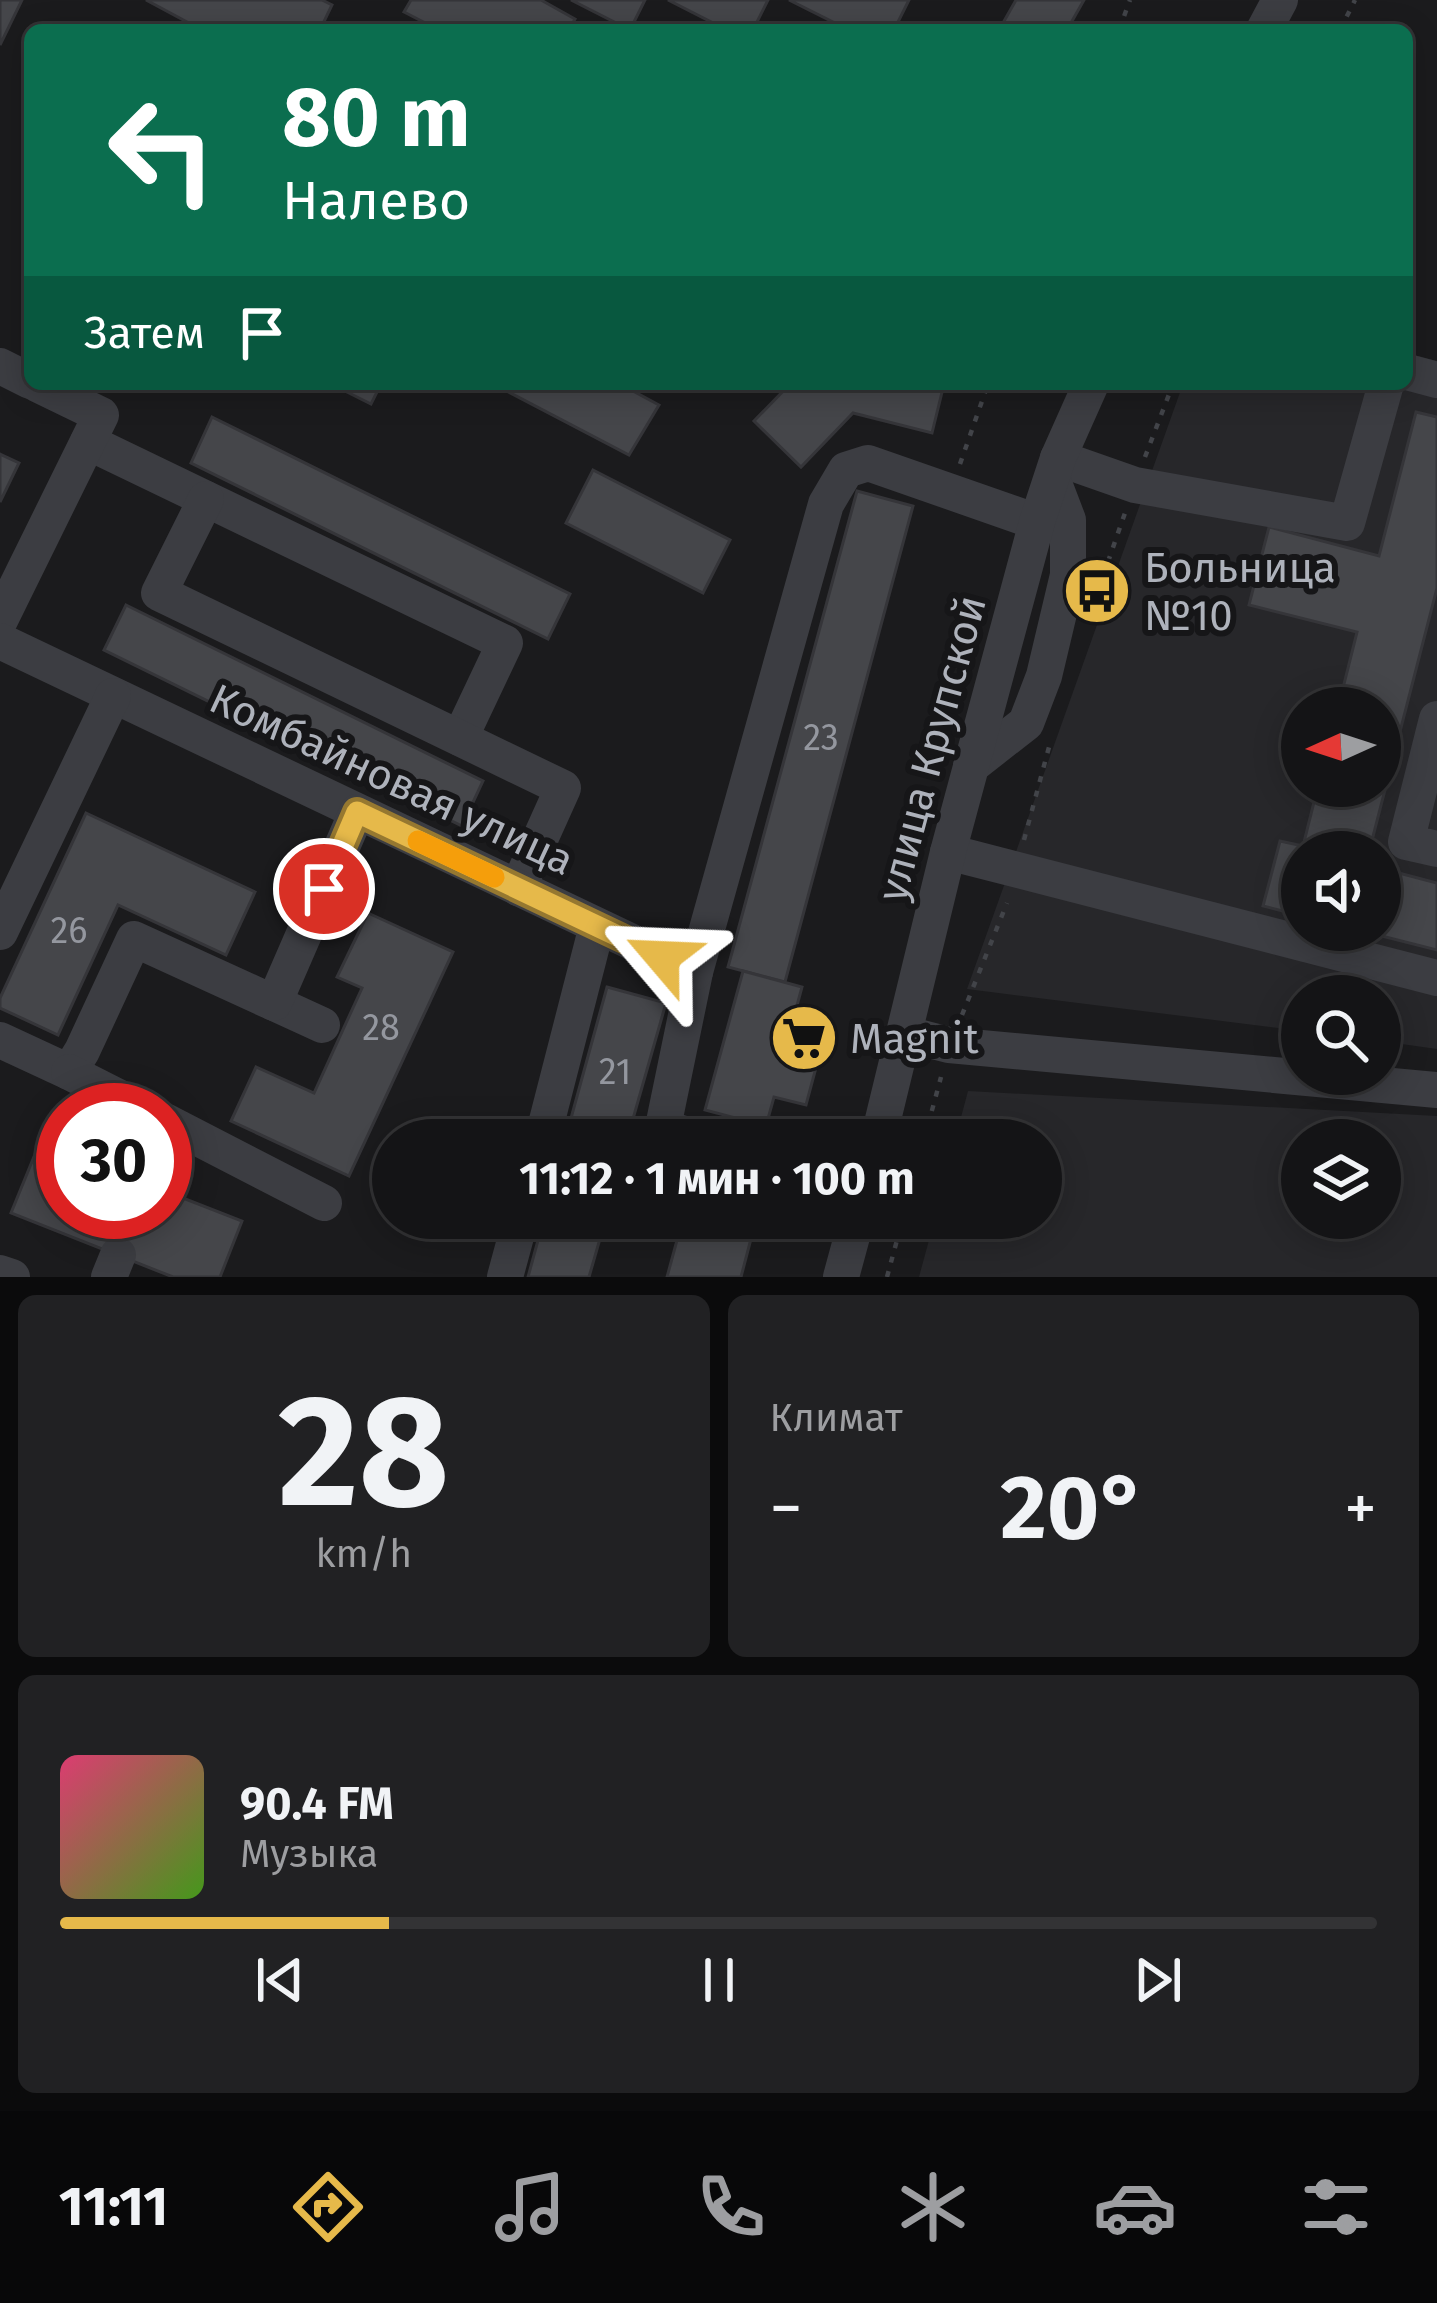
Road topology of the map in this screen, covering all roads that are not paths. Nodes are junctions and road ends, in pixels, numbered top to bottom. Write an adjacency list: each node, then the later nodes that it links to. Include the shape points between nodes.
1 (50, 390): 4 (street, via 101,415)
2 (1088, 390): 5 (street, улица Крупской)
3 (1384, 390): 5 (street, via 1347,523)
4 (88, 442): 6 (street); 8 (street)
5 (1055, 468): 7 (street, улица Крупской); 13 (street, via 1069,520 1068,575 1044,676 1026,723)
6 (206, 500): 12 (street, via 505,643); 12 (street, via 159,593)
7 (1036, 522): 13 (street, улица Крупской); 20 (street, via 868,463 846,470 826,504)
8 (0, 620)
9 (0, 641): 10 (street, Комбайновая улица)
10 (113, 696): 14 (street, Комбайновая улица); 19 (street)
11 (1437, 719): 15 (street, via 1406,842)
12 (460, 738): 17 (street, via 563,788)
13 (971, 766): 16 (street, улица Крупской)
14 (357, 812): 17 (street, Комбайновая улица); 22 (street)
15 (1437, 849)
16 (949, 852): 21 (street); 24 (street, улица Крупской)
17 (518, 888): 18 (street, Комбайновая улица)
18 (597, 926): 20 (street, Комбайновая улица); 29 (street)
19 (0, 932)
20 (695, 972): 30 (street)
21 (1437, 978)
22 (274, 1004): 23 (street); 26 (street, via 134,939)
23 (322, 1025)
24 (905, 1034): 28 (street, via 950,1046); 31 (street, улица Крупской)
25 (0, 1040): 26 (street)
26 (69, 1072): 27 (street)
27 (91, 1083)
28 (1437, 1090)
29 (547, 1119)
30 (665, 1119)
31 (883, 1119)
32 (192, 1135): 33 (street)
33 (323, 1203)
34 (515, 1239): 38 (street)
35 (852, 1239): 39 (street)
36 (0, 1273): 37 (street)
37 (12, 1277)
38 (505, 1277)
39 (842, 1277)

